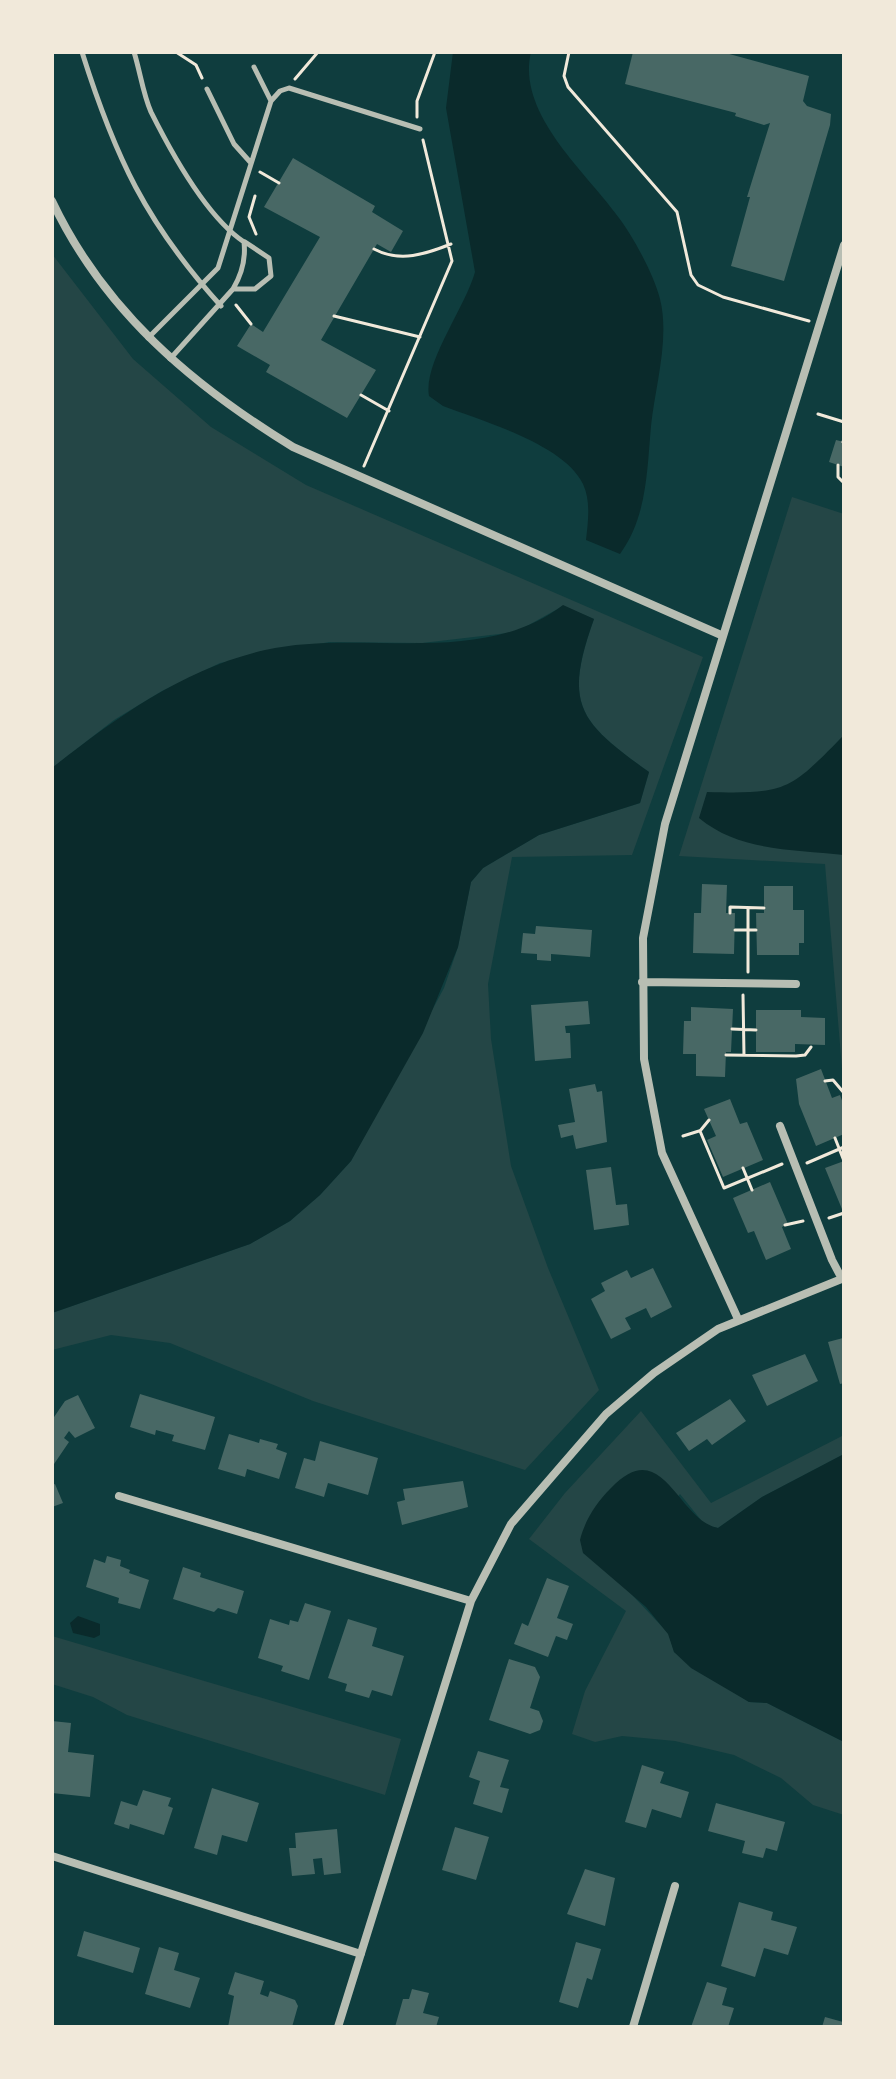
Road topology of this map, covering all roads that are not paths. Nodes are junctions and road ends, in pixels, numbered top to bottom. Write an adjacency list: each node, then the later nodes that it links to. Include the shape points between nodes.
1 (82, 52): 12 (lane, via 107,132 143,205)
2 (134, 52): 9 (lane, via 150,110 200,194)
3 (254, 67): 5 (lane)
4 (207, 89): 7 (lane, via 234,144)
5 (271, 101): 6 (lane, via 289,88); 7 (lane)
6 (420, 129)
7 (252, 163): 9 (lane)
8 (52, 201): 15 (street, via 98,280)
9 (232, 233): 10 (lane); 12 (lane, via 218,268)
10 (244, 242): 13 (lane, via 241,276); 13 (lane, via 265,253 272,270 262,287)
11 (844, 245): 17 (street)
12 (203, 286): 14 (lane); 15 (lane)
13 (233, 289): 14 (lane)
14 (221, 306): 16 (lane)
15 (147, 338): 16 (street)
16 (169, 360): 17 (street, via 243,417 293,447)
17 (721, 635): 18 (street, via 653,874)
18 (642, 982): 19 (street); 22 (street, via 644,1059 662,1153)
19 (796, 984)
20 (780, 1126): 21 (street)
21 (843, 1279): 22 (street)
22 (738, 1319): 24 (street, via 654,1373 606,1414 511,1524)
23 (119, 1496): 24 (street)
24 (471, 1601): 27 (street)
25 (52, 1856): 27 (street)
26 (675, 1886): 29 (street)
27 (361, 1954): 28 (street)
28 (338, 2027)
29 (633, 2027)

